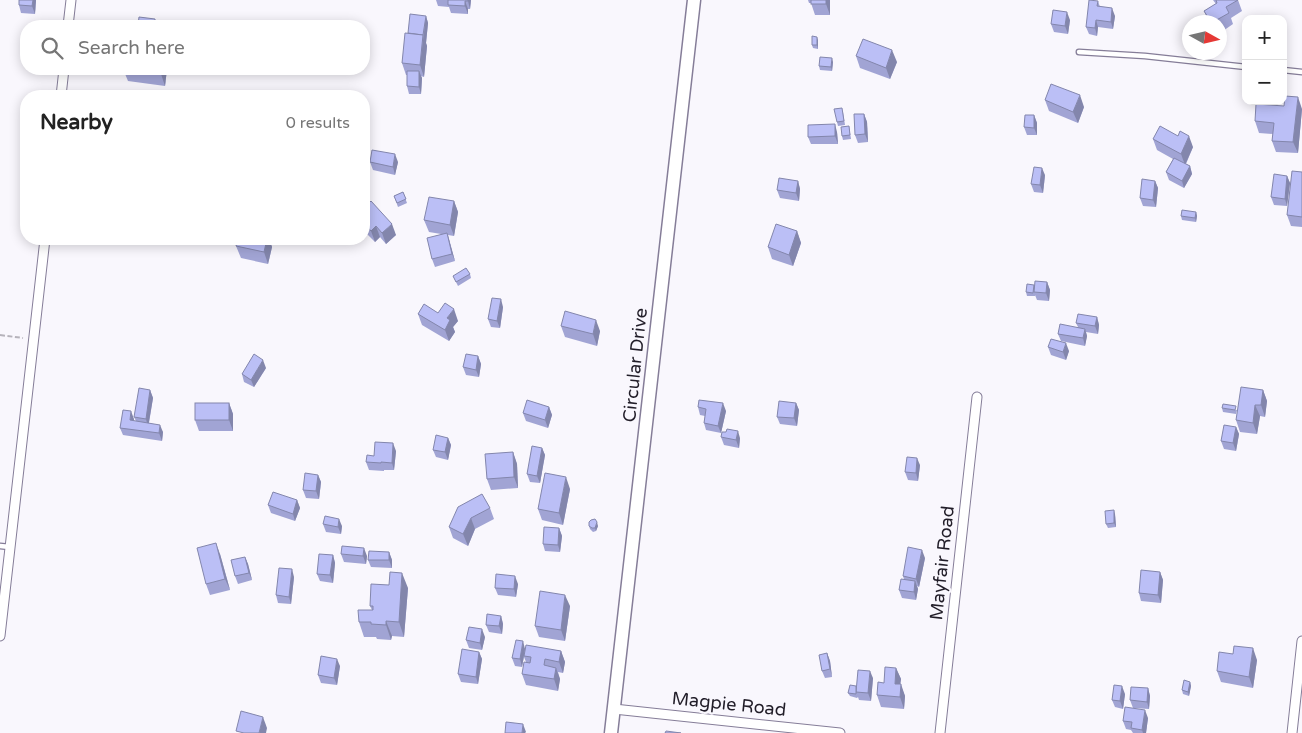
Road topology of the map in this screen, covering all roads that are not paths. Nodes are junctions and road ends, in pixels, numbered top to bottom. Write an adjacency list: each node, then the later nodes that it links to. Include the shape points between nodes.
1 (71, 0): 3 (street)
2 (694, 0): 16 (street, Circular Drive)
3 (69, 20)
4 (1079, 52): 5 (lane)
5 (1242, 66)
6 (1287, 70): 7 (lane)
7 (1302, 72)
8 (63, 75): 9 (street)
9 (61, 90)
10 (43, 245): 13 (street)
11 (977, 398): 19 (street, Mayfair Road)
12 (0, 546): 13 (lane)
13 (10, 547): 14 (street)
14 (0, 636)
15 (1302, 641): 20 (street)
16 (614, 709): 17 (street, Circular Drive); 18 (street, Magpie Road)
17 (611, 733)
18 (840, 733)
19 (940, 733)
20 (1292, 733)

